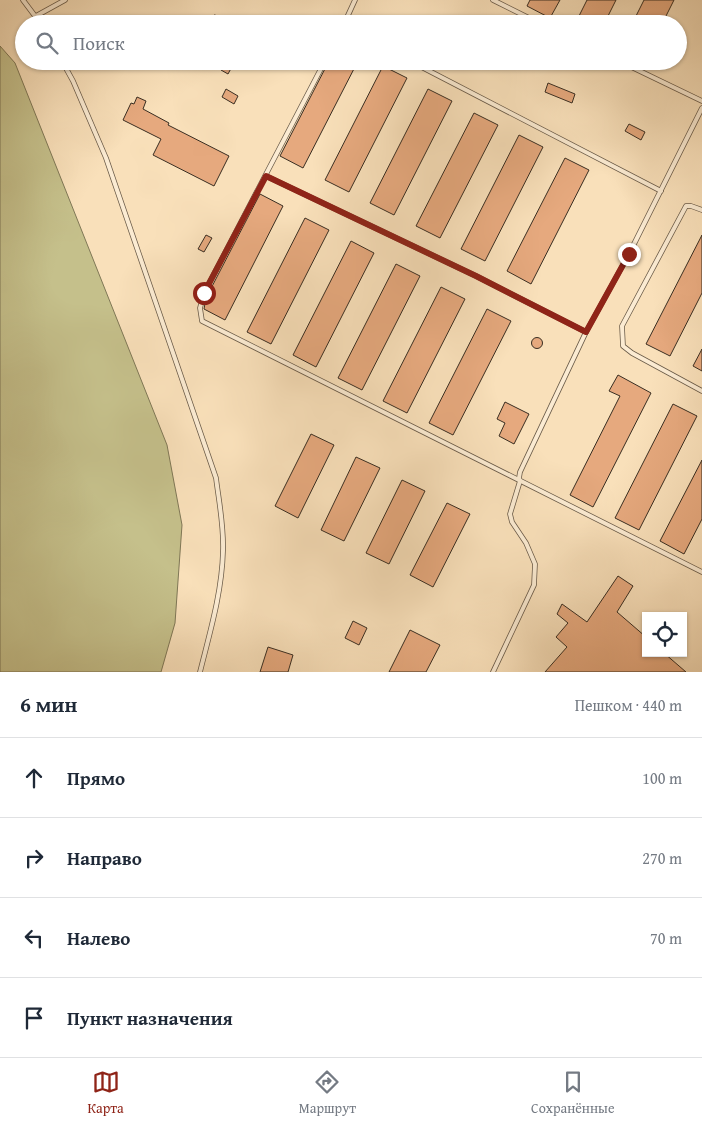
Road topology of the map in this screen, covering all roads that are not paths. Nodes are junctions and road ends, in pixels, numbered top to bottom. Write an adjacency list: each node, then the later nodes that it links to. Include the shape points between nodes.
1 (22, 0): 5 (lane)
2 (65, 0): 6 (lane)
3 (355, 0): 7 (lane)
4 (493, 0): 8 (lane)
5 (35, 15)
6 (38, 15)
7 (348, 15)
8 (523, 15)
9 (67, 70): 22 (lane, via 106,158 216,478 223,550 218,599)
10 (320, 70): 15 (lane)
11 (427, 70): 16 (lane)
12 (638, 70): 13 (lane)
13 (702, 101)
14 (702, 108): 16 (lane)
15 (266, 176): 18 (lane); 20 (lane, via 204,293 200,308 202,321)
16 (661, 191): 18 (lane)
17 (702, 210): 19 (lane, via 686,206 622,326 623,346)
18 (586, 332): 20 (lane, via 530,446 518,478)
19 (702, 391)
20 (520, 481): 21 (lane); 23 (lane, via 510,514 535,564 534,585)
21 (702, 572)
22 (200, 672)
23 (492, 672)

